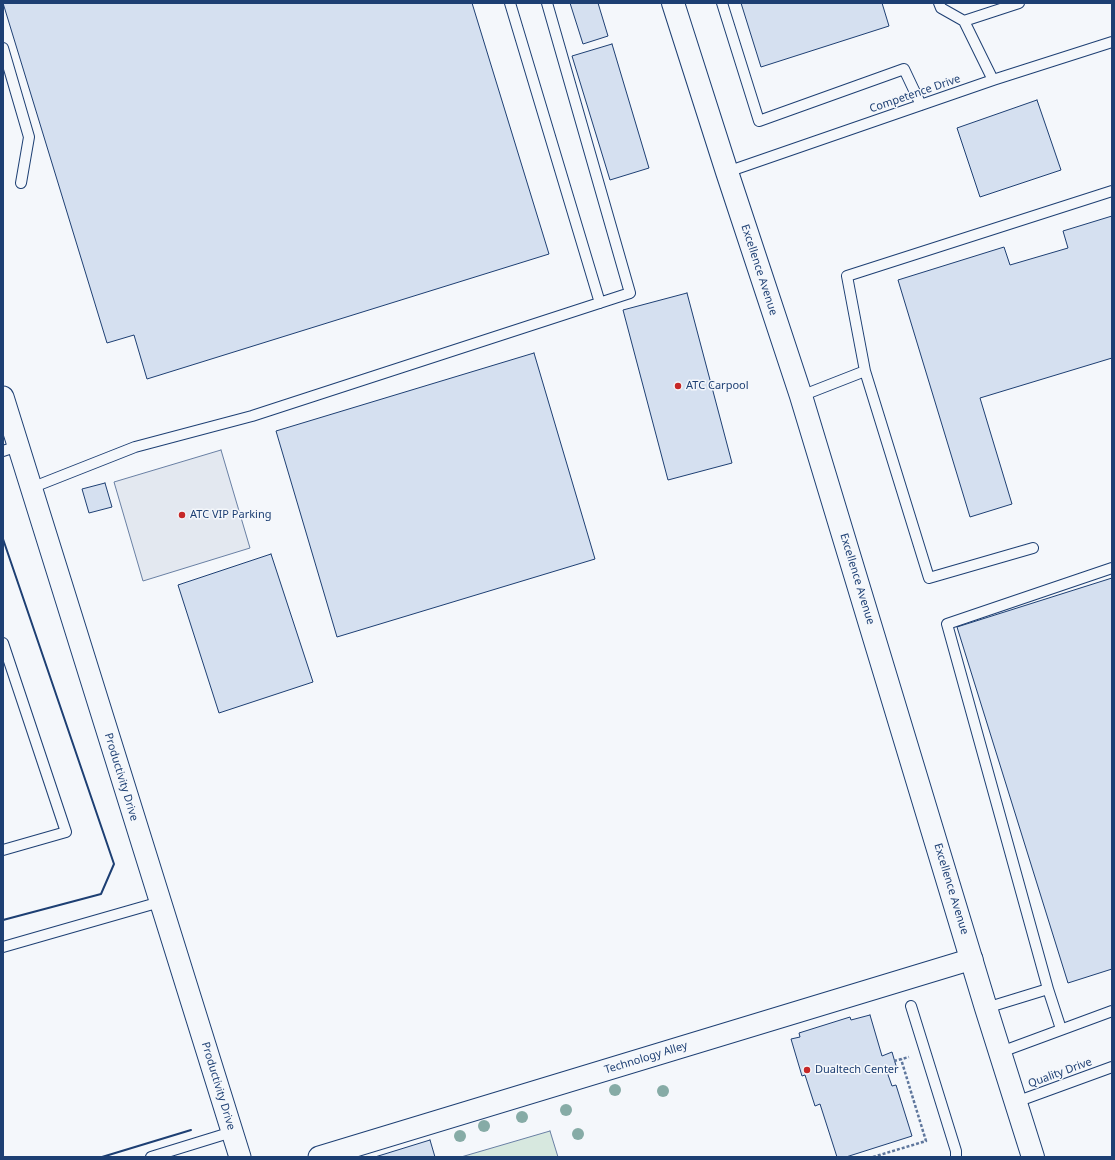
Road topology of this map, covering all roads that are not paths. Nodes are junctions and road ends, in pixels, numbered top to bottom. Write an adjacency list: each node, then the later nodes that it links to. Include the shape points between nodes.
1 (510, 3): 15 (lane)
2 (547, 3): 15 (lane, via 630,293)
3 (673, 3): 12 (street, Excellence Avenue)
4 (722, 3): 11 (lane, via 759,121 904,68)
5 (939, 3): 7 (lane, via 941,8)
6 (1019, 3): 7 (lane)
7 (964, 21): 10 (lane)
8 (1112, 42): 10 (lane, Competence Drive)
9 (3, 48): 13 (lane, via 29,137)
10 (992, 80): 11 (lane, Competence Drive)
11 (920, 105): 12 (lane, Competence Drive)
12 (727, 172): 17 (street, Excellence Avenue)
13 (21, 183)
14 (1112, 191): 16 (lane, via 847,276)
15 (600, 303): 20 (lane, via 252,416 135,447)
16 (865, 371): 17 (lane); 21 (lane, via 930,578)
17 (801, 396): 27 (street, Excellence Avenue)
18 (3, 397): 19 (street, Productivity Drive)
19 (11, 449): 20 (street, Productivity Drive)
20 (31, 488): 25 (street, Productivity Drive)
21 (1033, 548)
22 (1112, 568): 28 (lane, via 947,624)
23 (3, 644): 24 (lane, via 66,832)
24 (3, 850)
25 (160, 902): 26 (lane); 36 (street, Productivity Drive)
26 (3, 947)
27 (972, 959): 30 (street, Excellence Avenue); 40 (street, Technology Alley)
28 (1048, 989): 30 (lane); 32 (lane)
29 (911, 1006): 41 (lane)
30 (986, 1008): 33 (street, Excellence Avenue)
31 (1112, 1011): 32 (lane)
32 (1061, 1029): 33 (lane)
33 (1001, 1052): 35 (street, Excellence Avenue)
34 (1112, 1067): 35 (lane, Quality Drive)
35 (1016, 1102): 42 (street, Excellence Avenue)
36 (232, 1132): 37 (lane); 39 (street, Productivity Drive)
37 (174, 1154): 38 (lane)
38 (151, 1157)
39 (240, 1157)
40 (319, 1157)
41 (956, 1157)
42 (1033, 1157)

